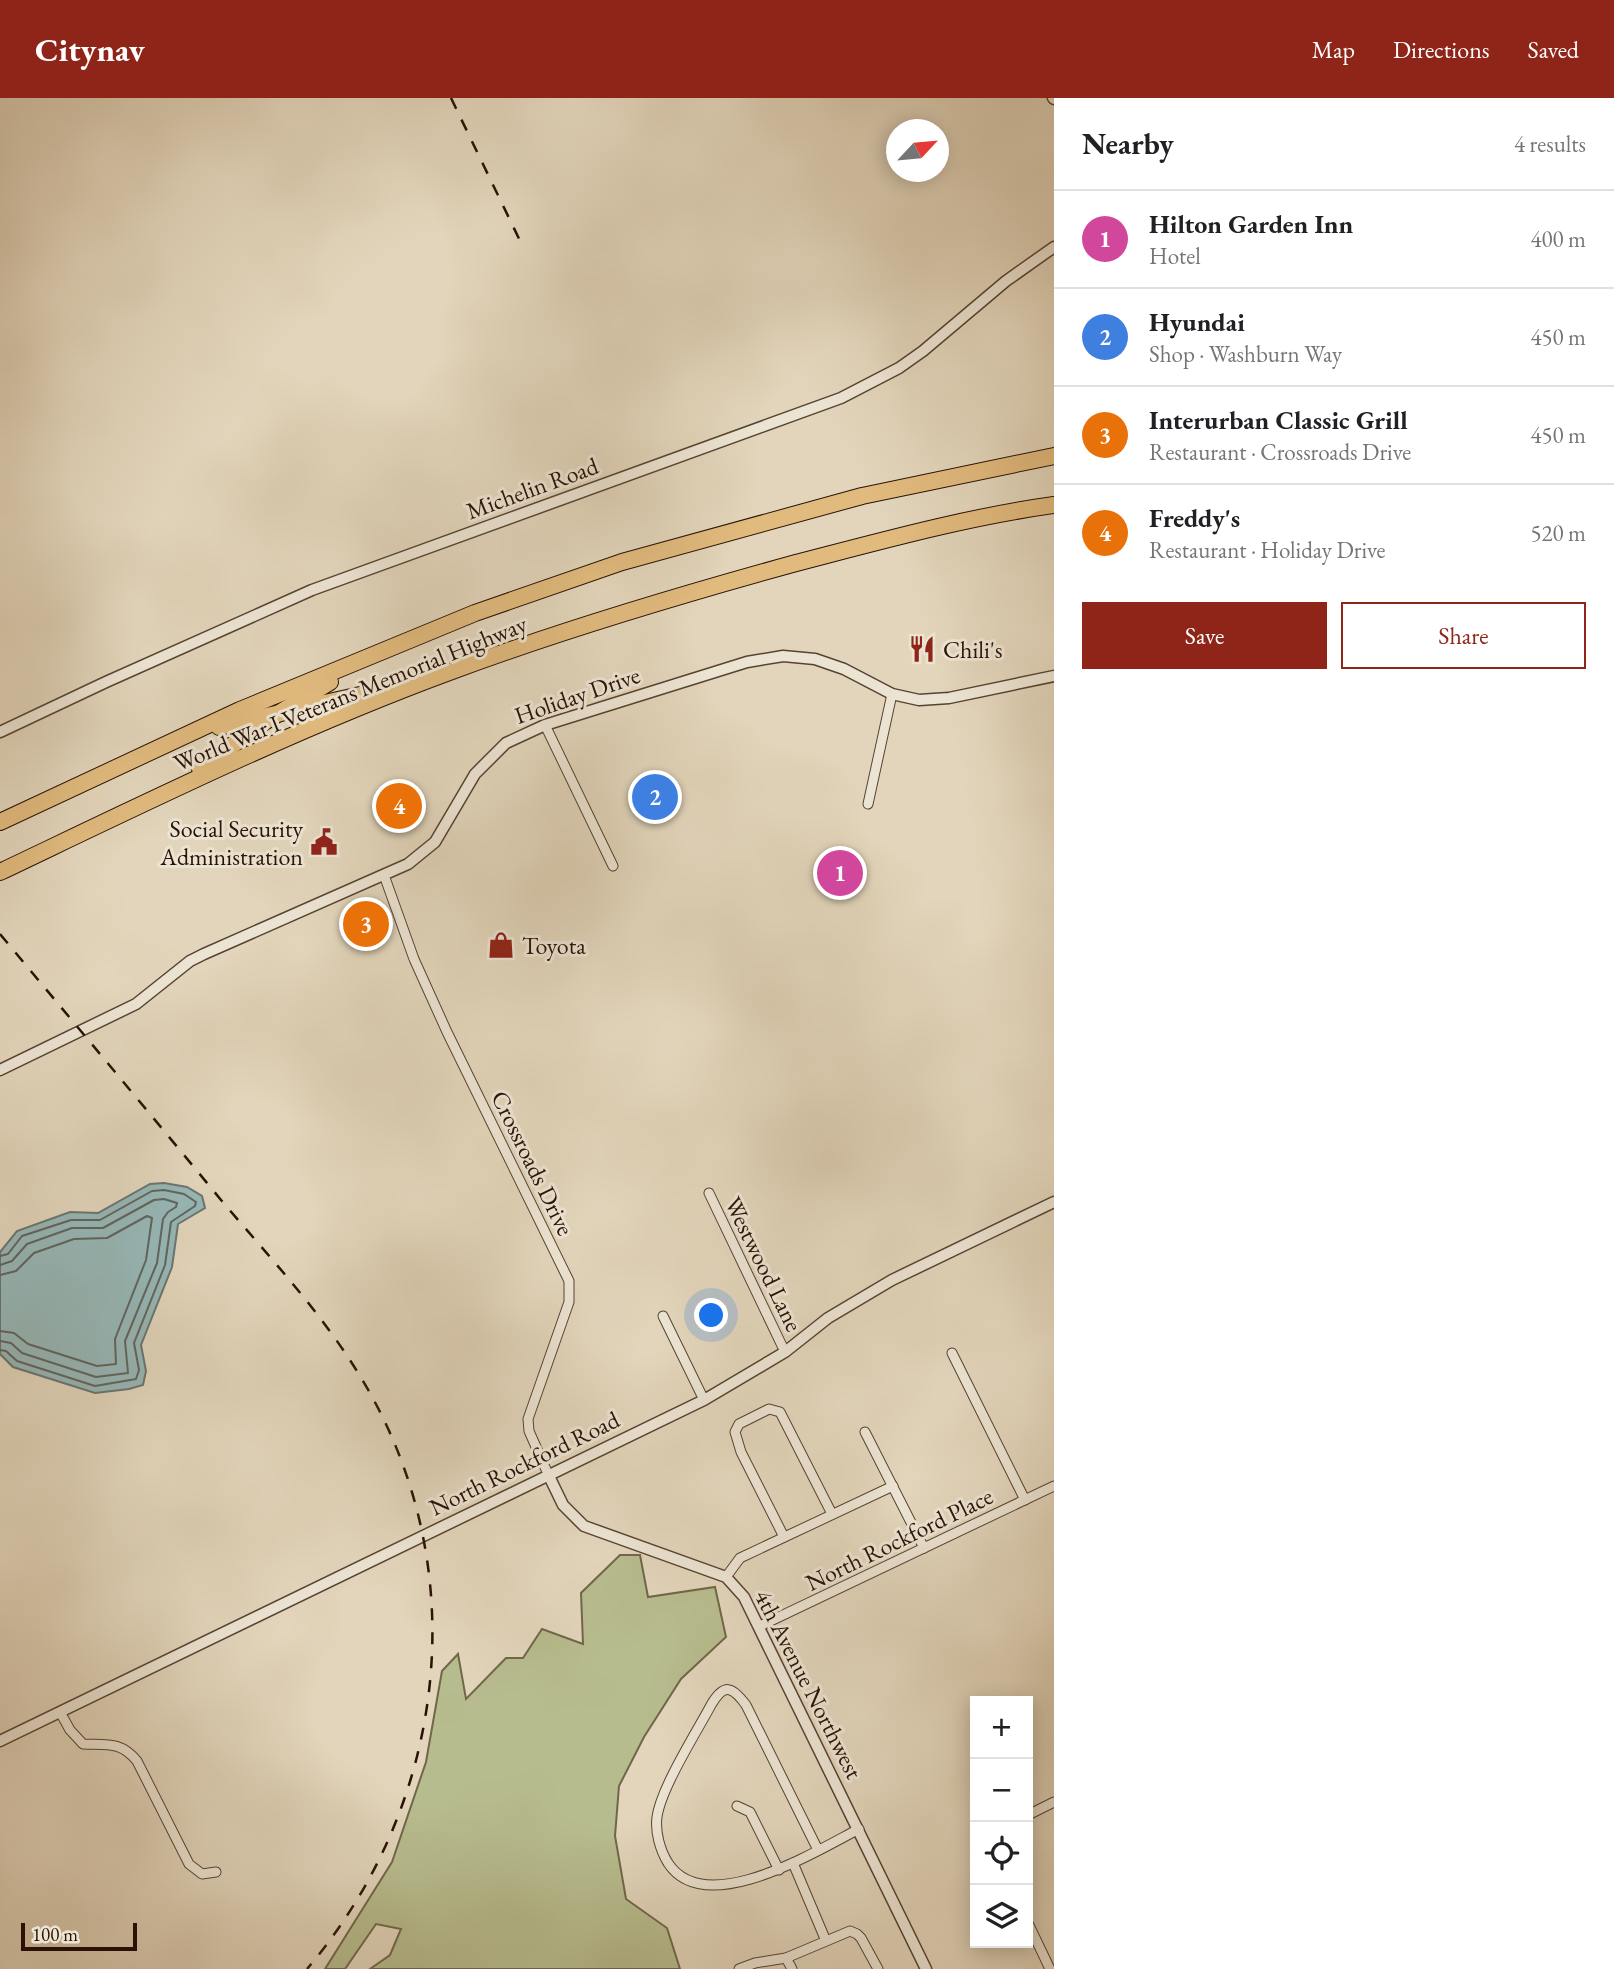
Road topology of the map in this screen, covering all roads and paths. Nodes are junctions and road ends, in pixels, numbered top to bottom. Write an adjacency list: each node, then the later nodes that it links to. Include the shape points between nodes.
1 (1054, 247): 10 (street, Michelin Road, via 923,351 841,398 312,590)
2 (1054, 456): 4 (highway, World War I Veterans Memorial Highway, via 862,496 682,544)
3 (1054, 505): 5 (highway, World War I Veterans Memorial Highway, via 911,534 730,581)
4 (416, 638): 8 (highway); 11 (highway, World War I Veterans Memorial Highway)
5 (452, 671): 8 (highway); 12 (highway, World War I Veterans Memorial Highway)
6 (1054, 676): 7 (street, Holiday Drive, via 949,698)
7 (892, 694): 9 (street, Holiday Drive, via 831,663 775,656); 13 (street)
8 (276, 715): 11 (highway); 12 (highway)
9 (545, 725): 15 (street); 17 (street, Holiday Drive, via 498,749 475,774 435,842 408,864)
10 (0, 732)
11 (170, 741): 14 (highway, World War I Veterans Memorial Highway)
12 (178, 785): 16 (highway, World War I Veterans Memorial Highway)
13 (868, 804)
14 (0, 822)
15 (613, 866)
16 (0, 872)
17 (384, 875): 18 (street, Holiday Drive, via 190,961 128,1008); 26 (street, Crossroads Drive, via 447,1032 569,1281 569,1301 528,1419 528,1431)
18 (0, 1070)
19 (709, 1193): 22 (street, Westwood Lane)
20 (1054, 1202): 22 (street, North Rockford Road, via 892,1280 828,1318)
21 (663, 1316): 24 (street)
22 (785, 1352): 24 (street, North Rockford Road)
23 (952, 1353): 29 (street)
24 (704, 1400): 26 (street, North Rockford Road)
25 (865, 1432): 27 (street)
26 (548, 1474): 33 (street, 4th Avenue Northwest, via 562,1505 584,1526); 35 (street, North Rockford Road)
27 (892, 1486): 30 (street); 32 (street)
28 (1054, 1486): 29 (street, North Rockford Place)
29 (1025, 1500): 32 (street, North Rockford Place)
30 (832, 1514): 31 (street); 31 (street, via 780,1412 769,1409 739,1424 735,1432)
31 (784, 1537): 33 (street, via 740,1558)
32 (924, 1548): 34 (street, North Rockford Place)
33 (726, 1577): 34 (street, 4th Avenue Northwest)
34 (760, 1626): 40 (street, 4th Avenue Northwest)
35 (60, 1712): 36 (street, North Rockford Road); 44 (street, via 83,1744 119,1746 130,1752 189,1864 202,1874)
36 (0, 1741)
37 (1054, 1802): 39 (street)
38 (737, 1806): 43 (street, via 750,1812)
39 (1033, 1812)
40 (859, 1829): 41 (street); 51 (street, 4th Avenue Northwest)
41 (818, 1850): 42 (street); 43 (street, via 746,1705 735,1691 724,1690 710,1706 666,1791 657,1818 660,1844 677,1875 697,1883 734,1884)
42 (793, 1863): 43 (street); 46 (street)
43 (779, 1870)
44 (216, 1872)
45 (1033, 1933): 52 (street)
46 (826, 1941): 47 (street); 50 (street, via 850,1931 857,1934)
47 (786, 1958): 48 (street); 49 (street)
48 (738, 1969)
49 (792, 1969)
50 (878, 1969)
51 (926, 1969)
52 (1050, 1969)

